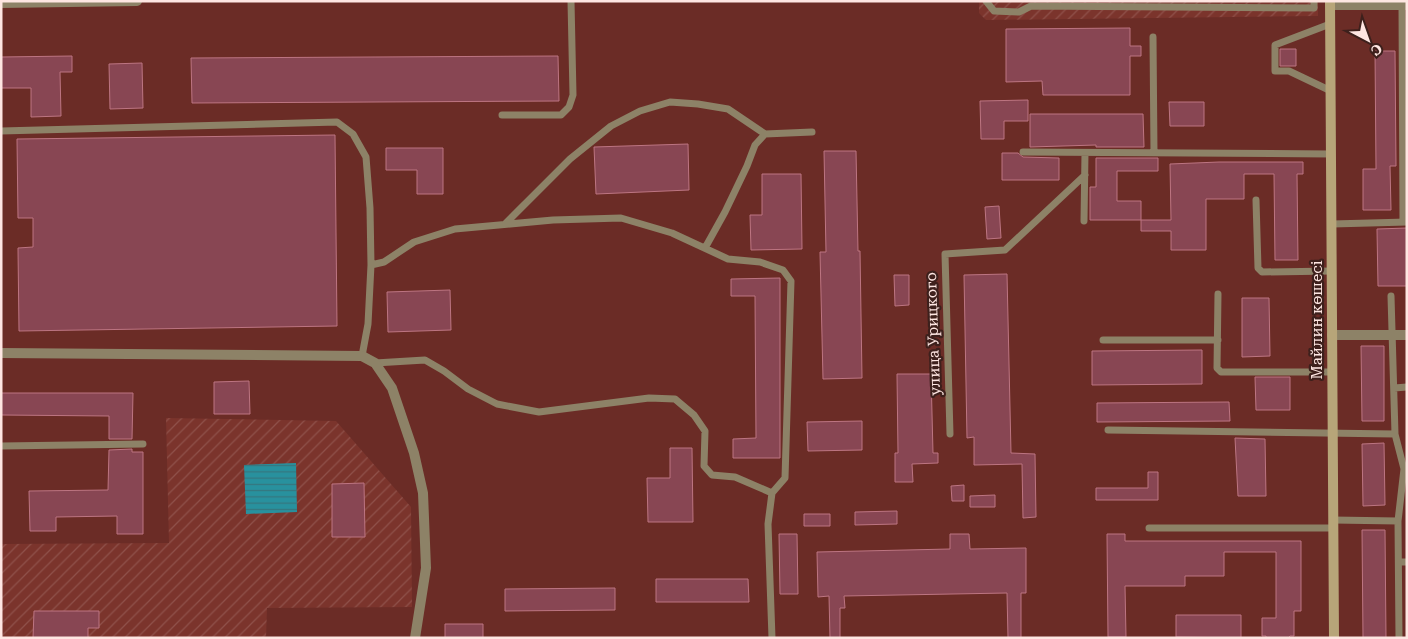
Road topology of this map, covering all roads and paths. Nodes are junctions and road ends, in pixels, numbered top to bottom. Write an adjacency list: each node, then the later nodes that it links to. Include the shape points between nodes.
1 (137, 1): 5 (street)
2 (572, 1): 13 (lane, via 573,95 568,107 561,115)
3 (986, 1): 4 (lane, via 994,11 1019,12 1031,6 1314,8)
4 (1314, 1)
5 (58, 2): 6 (street)
6 (1, 3)
7 (1330, 3): 8 (street); 9 (main road, Майлин көшесі)
8 (1404, 5): 11 (lane)
9 (1330, 24): 12 (main road, Майлин көшесі); 12 (lane, via 1275,45 1275,71 1289,72)
10 (1153, 37): 19 (lane)
11 (1404, 81): 24 (lane)
12 (1330, 91): 20 (main road, Майлин көшесі)
13 (502, 115)
14 (1, 131): 28 (lane, via 337,122 353,134 366,157)
15 (812, 132): 16 (lane)
16 (765, 134): 25 (lane, via 728,109 670,102 640,111 611,126 570,159); 27 (lane, via 755,145)
17 (1023, 152): 18 (lane)
18 (1085, 152): 19 (lane); 21 (lane)
19 (1154, 153): 20 (lane)
20 (1331, 154): 26 (main road, Майлин көшесі)
21 (1085, 175): 23 (lane); 45 (lane, улица Урицкого, via 1004,250 944,254)
22 (1256, 200): 29 (lane, via 1259,271)
23 (1084, 221)
24 (1405, 222): 26 (lane)
25 (506, 223): 27 (lane, via 621,218 672,233); 28 (lane, via 456,229 414,242 384,262)
26 (1332, 224): 29 (main road, Майлин көшесі)
27 (705, 248): 50 (lane, via 728,259 760,262 783,270 791,281 785,478)
28 (371, 265): 38 (lane, via 368,324)
29 (1332, 270): 32 (main road, Майлин көшесі)
30 (1218, 294): 36 (lane)
31 (1391, 296): 33 (lane)
32 (1332, 335): 33 (street); 40 (main road, Майлин көшесі)
33 (1392, 335): 34 (street); 41 (lane)
34 (1407, 336)
35 (1103, 340): 36 (lane)
36 (1218, 340): 40 (lane, via 1217,368 1221,372)
37 (1, 353): 38 (street)
38 (362, 356): 39 (street)
39 (375, 363): 50 (lane, via 426,360 468,389 497,404 538,412 649,398 674,399 694,415 705,431 704,466 712,475 734,478); 57 (street, via 392,388 402,415 423,493 426,568)
40 (1332, 372): 44 (main road, Майлин көшесі)
41 (1394, 388): 42 (lane); 46 (lane)
42 (1407, 388)
43 (1108, 430): 44 (lane)
44 (1332, 433): 46 (lane); 52 (main road, Майлин көшесі)
45 (950, 434)
46 (1395, 434): 49 (lane)
47 (143, 444): 48 (lane)
48 (1, 446)
49 (1406, 469): 51 (lane)
50 (772, 493): 58 (lane, via 768,524)
51 (1398, 521): 52 (lane); 54 (lane)
52 (1333, 524): 53 (lane); 59 (main road, Майлин көшесі)
53 (1149, 528)
54 (1403, 562): 55 (lane)
55 (1397, 594): 56 (lane); 60 (lane)
56 (1407, 594)
57 (415, 638)
58 (772, 638)
59 (1334, 638)
60 (1399, 638)

